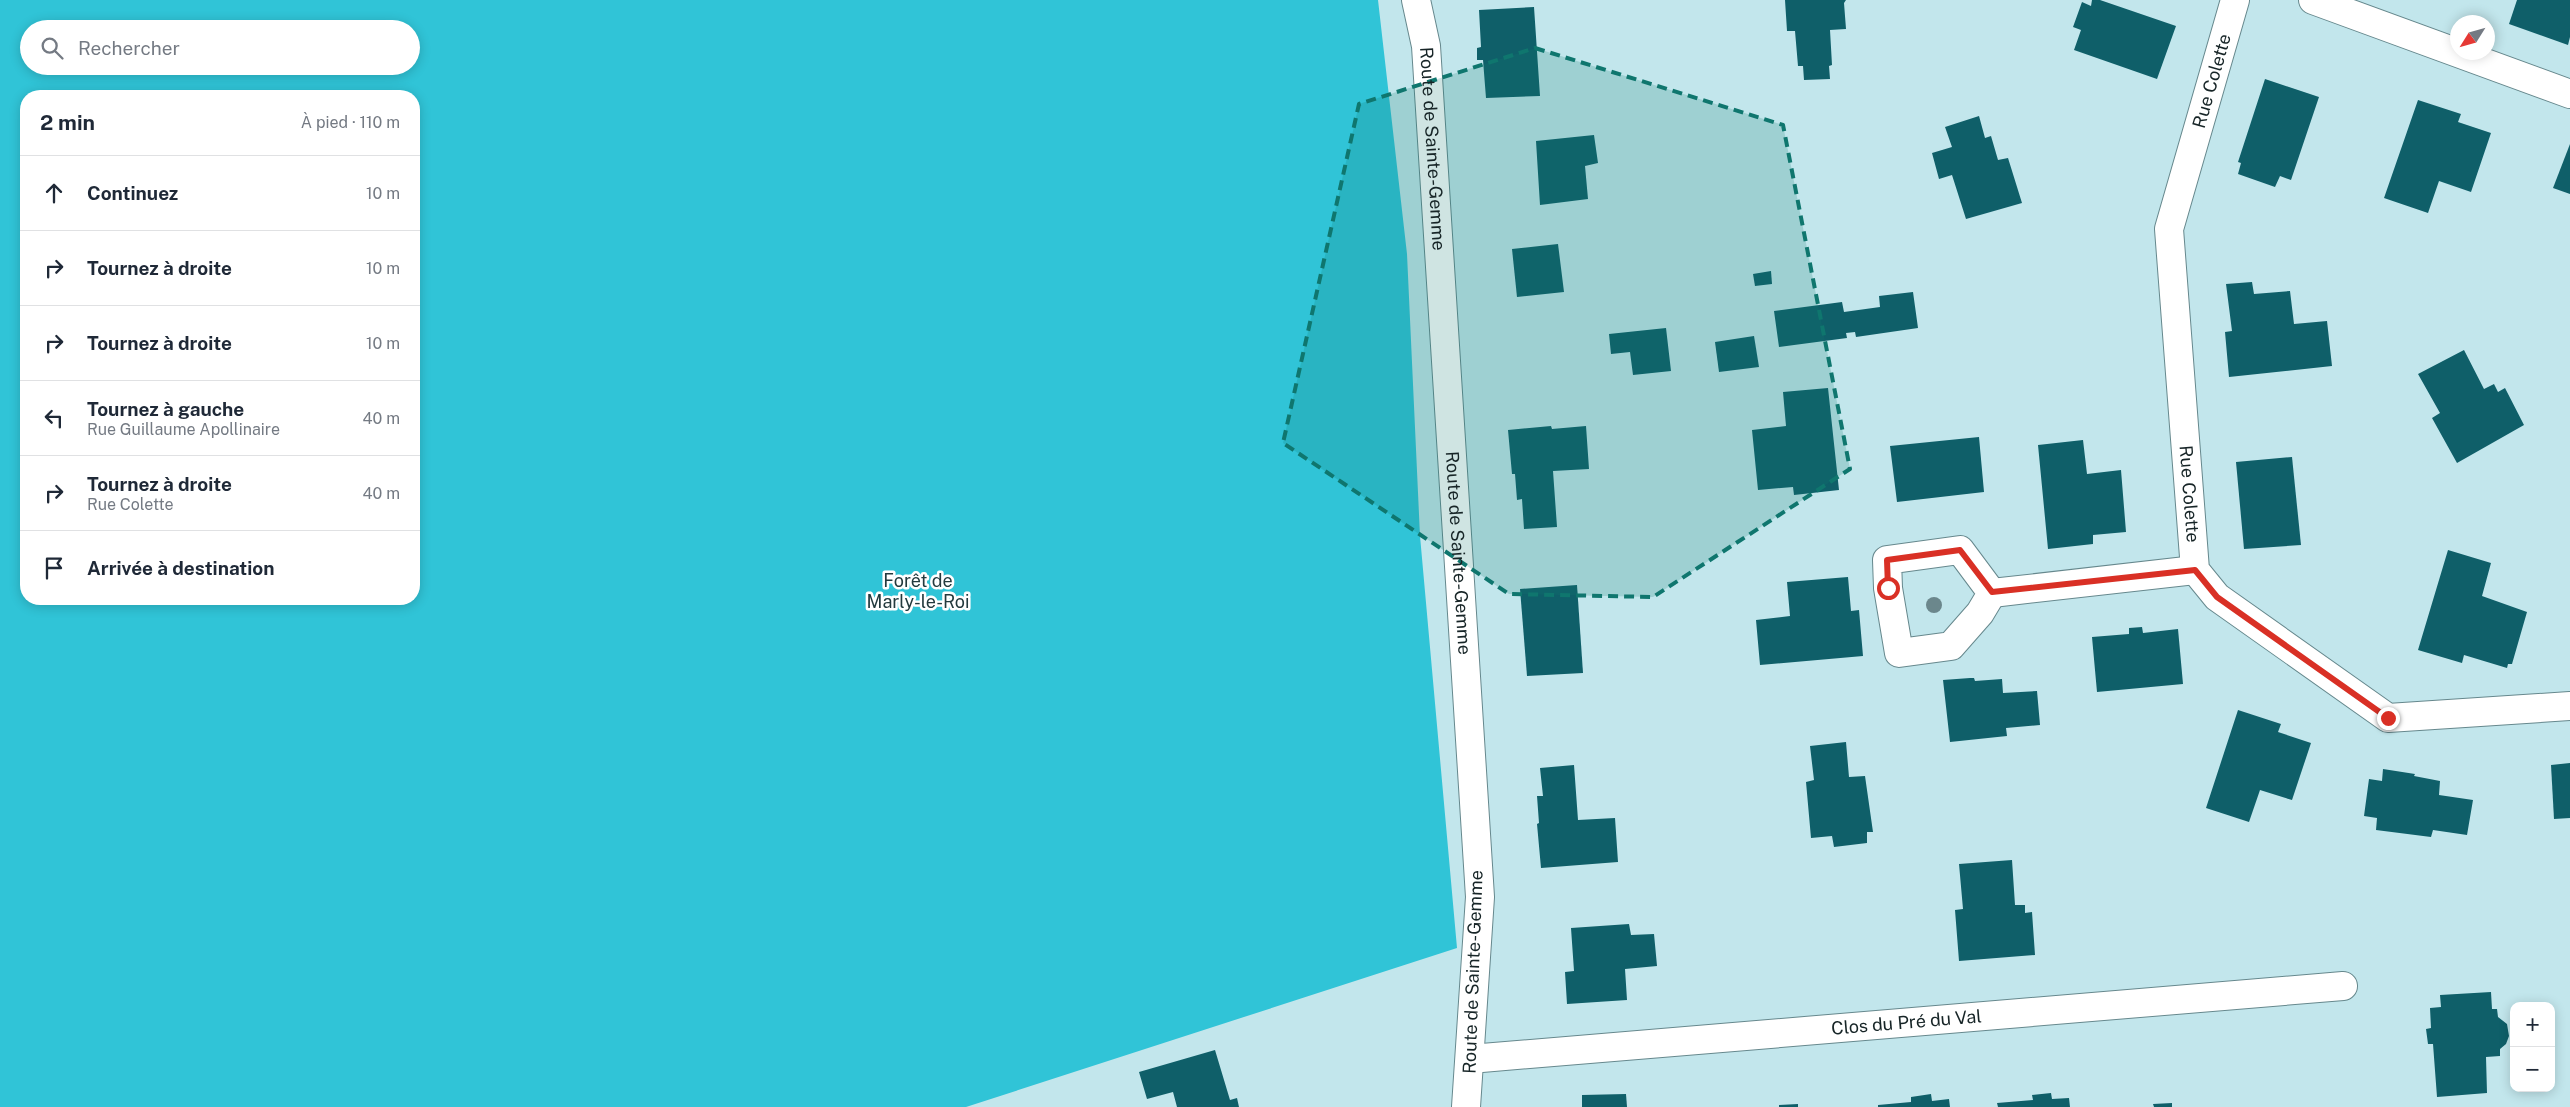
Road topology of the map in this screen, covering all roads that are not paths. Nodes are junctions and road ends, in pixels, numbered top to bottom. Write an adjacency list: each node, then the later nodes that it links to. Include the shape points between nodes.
1 (1416, 0): 9 (street, Route de Sainte-Gemme, via 1426,46 1480,897)
2 (2235, 0): 5 (street, Rue Colette, via 2169,229)
3 (2313, 0): 4 (street)
4 (2570, 94)
5 (2195, 570): 6 (street); 7 (street, via 2217,597 2388,718)
6 (1992, 592)
7 (2570, 706)
8 (2344, 986): 9 (street, Clos du Pré du Val)
9 (1470, 1059): 10 (street, Route de Sainte-Gemme)
10 (1466, 1107)

